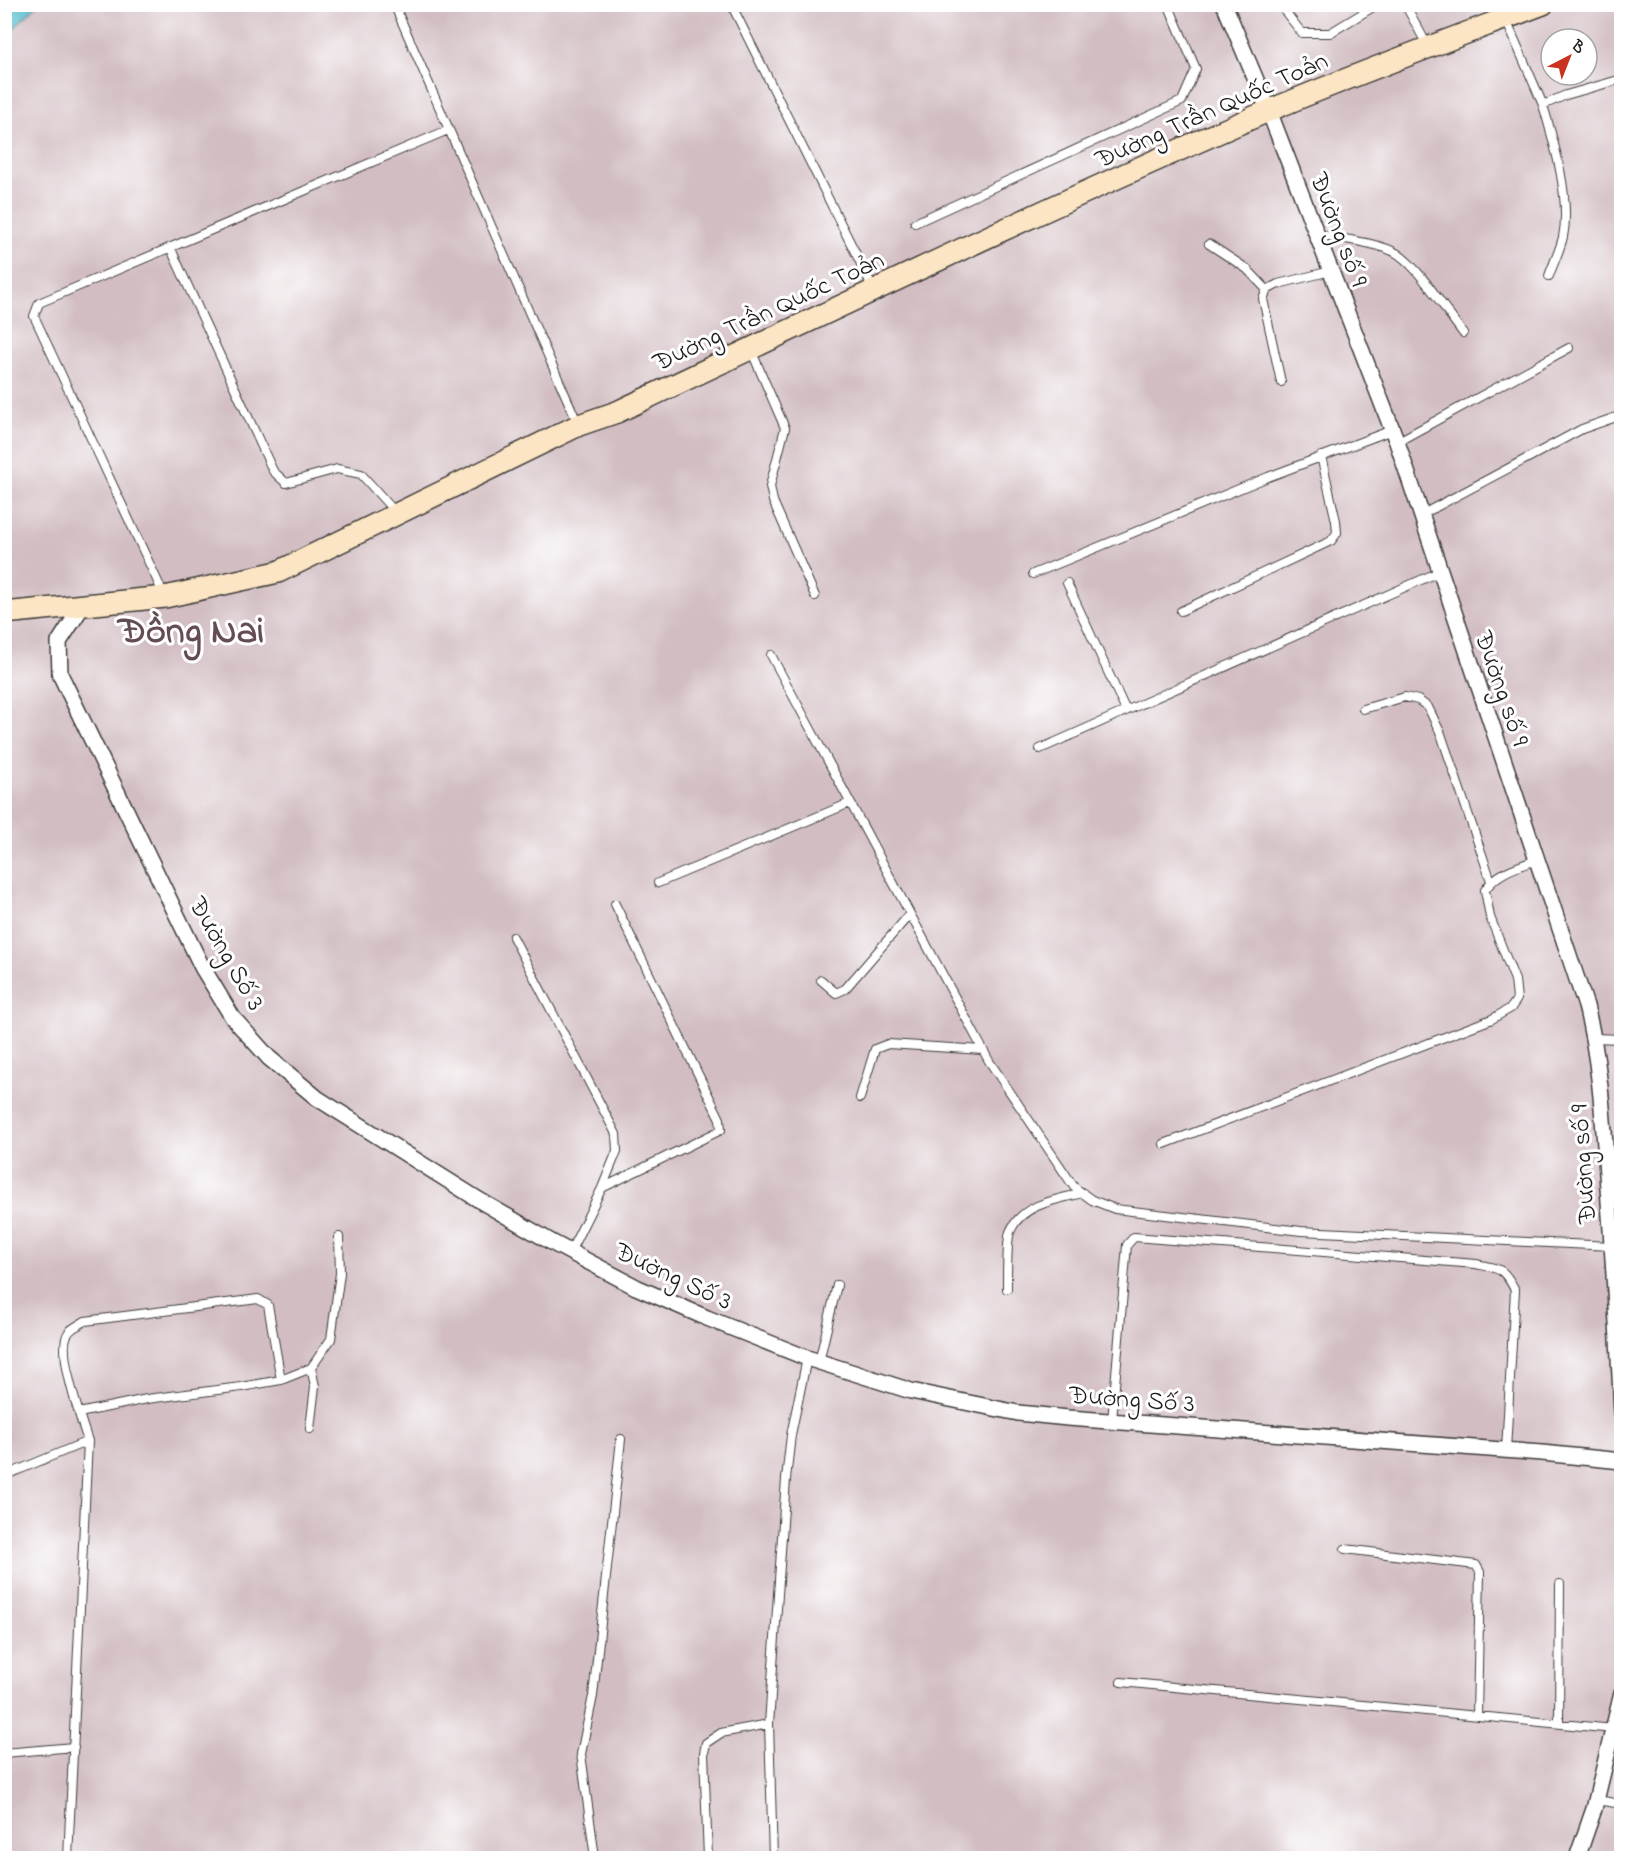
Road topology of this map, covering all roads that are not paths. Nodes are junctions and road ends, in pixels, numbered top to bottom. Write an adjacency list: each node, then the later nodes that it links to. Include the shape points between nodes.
1 (394, 4): 14 (lane)
2 (731, 4): 21 (lane)
3 (1168, 4): 15 (lane, via 1196,69 1182,101)
4 (1224, 4): 13 (street, Đường số 9)
5 (1280, 4): 6 (lane, via 1302,33 1330,33)
6 (1378, 4)
7 (1405, 4): 10 (lane)
8 (1543, 4): 9 (main road, Đường Trần Quốc Toản)
9 (1505, 19): 10 (main road, Đường Trần Quốc Toản); 12 (lane)
10 (1428, 47): 13 (main road, Đường Trần Quốc Toản)
11 (1622, 79): 12 (lane)
12 (1543, 105): 20 (lane, via 1559,166 1565,209 1563,237)
13 (1269, 111): 16 (street, Đường số 9); 21 (main road, Đường Trần Quốc Toản)
14 (448, 130): 18 (lane); 28 (lane)
15 (915, 223)
16 (1316, 234): 19 (street, Đường số 9); 23 (lane, via 1397,254 1414,268)
17 (1209, 244): 22 (lane, via 1247,269)
18 (170, 247): 31 (lane, via 273,471 286,483 337,469 360,474); 37 (lane, via 39,303 34,315)
19 (1331, 271): 22 (lane); 29 (street, Đường số 9)
20 (1549, 276)
21 (874, 289): 25 (main road, Đường Trần Quốc Toản)
22 (1267, 290): 26 (lane, via 1263,299)
23 (1462, 333)
24 (1569, 348): 29 (lane)
25 (751, 349): 28 (main road, Đường Trần Quốc Toản, via 617,412); 36 (lane, via 785,428 770,486 773,501)
26 (1281, 382)
27 (1622, 415): 32 (lane, via 1582,429)
28 (579, 425): 31 (main road, Đường Trần Quốc Toản)
29 (1395, 436): 30 (lane); 32 (street, Đường số 9)
30 (1321, 456): 34 (lane); 39 (lane, via 1336,521 1337,533 1331,541)
31 (397, 514): 37 (main road, Đường Trần Quốc Toản, via 279,572)
32 (1421, 515): 33 (street, Đường số 9)
33 (1439, 572): 43 (lane); 46 (street, Đường số 9)
34 (1033, 574)
35 (1067, 583): 43 (lane)
36 (815, 596)
37 (165, 597): 38 (main road, Đường Trần Quốc Toản)
38 (83, 605): 40 (main road, Đường Trần Quốc Toản); 62 (street, Đường Số 3, via 59,642 60,674 202,967 233,1018 269,1058 318,1098 479,1200)
39 (1181, 611)
40 (4, 613)
41 (771, 655): 45 (lane)
42 (1363, 709): 47 (lane, via 1405,697 1428,707 1442,734)
43 (1126, 711): 44 (lane)
44 (1040, 749)
45 (850, 803): 48 (lane); 50 (lane)
46 (1536, 860): 47 (lane); 53 (street, Đường số 9)
47 (1491, 881): 57 (lane, via 1485,890 1490,917 1515,980 1517,999 1511,1008 1492,1019)
48 (658, 883)
49 (615, 904): 58 (lane, via 720,1119 721,1130)
50 (910, 914): 52 (lane, via 845,989 836,993); 55 (lane)
51 (513, 937): 58 (lane, via 616,1134 616,1151)
52 (821, 980)
53 (1594, 1038): 54 (lane); 61 (street, Đường số 9)
54 (1622, 1039)
55 (983, 1050): 56 (lane, via 888,1044 875,1049); 59 (lane, via 1074,1186)
56 (860, 1098)
57 (1164, 1144)
58 (602, 1188): 62 (lane)
59 (1083, 1193): 61 (lane, via 1115,1209 1301,1231); 64 (lane, via 1040,1203 1018,1220 1010,1232)
60 (339, 1238): 66 (lane, via 340,1273 331,1339)
61 (1612, 1246): 69 (street, Đường số 9)
62 (570, 1252): 65 (street, Đường Số 3, via 636,1287)
63 (837, 1286): 65 (lane)
64 (1007, 1289)
65 (813, 1360): 70 (street, Đường Số 3, via 954,1401 1018,1413); 82 (lane, via 791,1435)
66 (311, 1368): 67 (lane); 71 (lane, via 315,1386)
67 (281, 1380): 68 (lane); 68 (lane, via 268,1305 258,1299 85,1322 69,1332 63,1347)
68 (79, 1413): 73 (lane)
69 (1622, 1413)
70 (1112, 1421): 74 (street, Đường Số 3); 74 (lane, via 1127,1245 1134,1237 1501,1269 1515,1290)
71 (310, 1429)
72 (621, 1439): 90 (lane, via 593,1695 581,1754)
73 (88, 1441): 76 (lane); 85 (lane)
74 (1506, 1450): 75 (street, Đường Số 3)
75 (1622, 1461)
76 (4, 1476)
77 (1345, 1549): 81 (lane, via 1476,1565 1480,1572)
78 (1560, 1584): 83 (lane)
79 (1121, 1682): 81 (lane)
80 (1622, 1693): 84 (street)
81 (1477, 1716): 83 (lane)
82 (769, 1724): 91 (lane, via 721,1733 706,1743); 92 (lane)
83 (1558, 1724): 84 (lane)
84 (1614, 1729): 87 (street)
85 (74, 1747): 86 (lane); 89 (lane)
86 (4, 1753)
87 (1596, 1800): 88 (lane); 93 (street)
88 (1622, 1804)
89 (68, 1858)
90 (595, 1858)
91 (708, 1858)
92 (773, 1858)
93 (1577, 1858)

